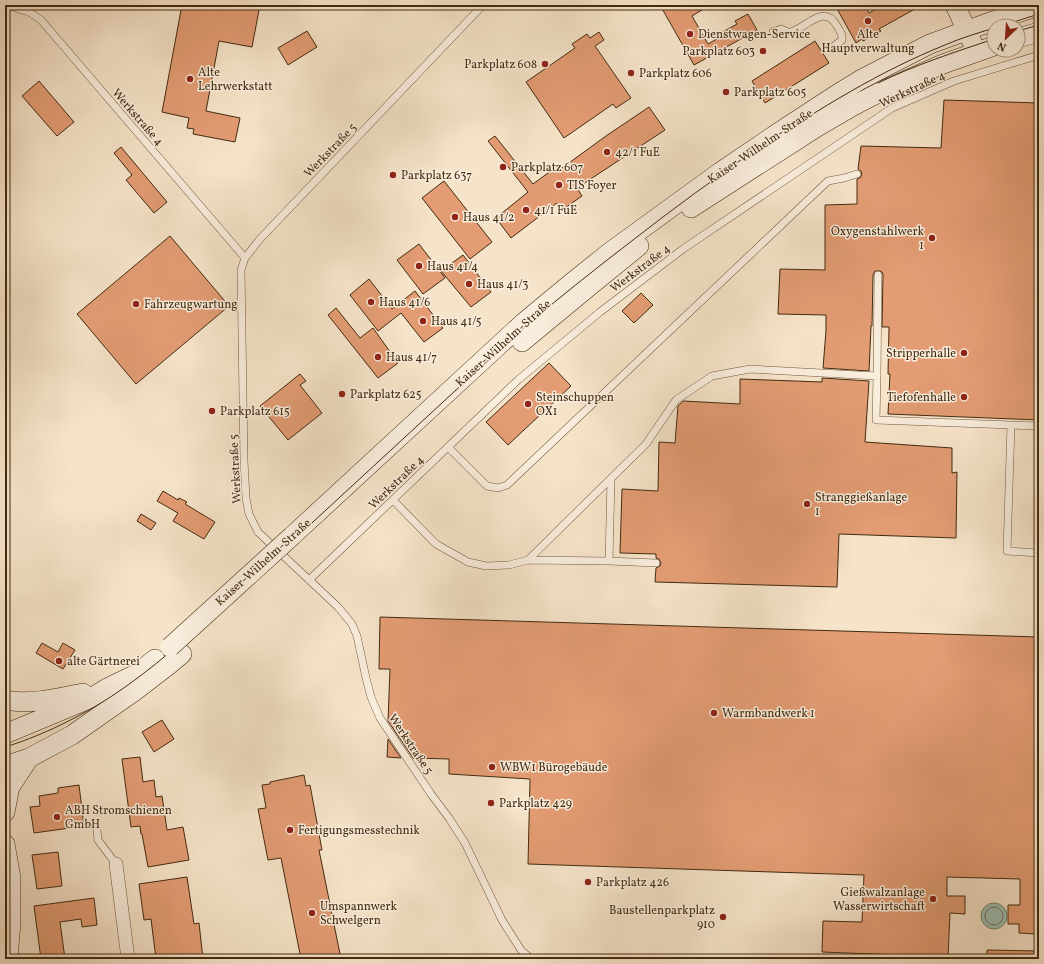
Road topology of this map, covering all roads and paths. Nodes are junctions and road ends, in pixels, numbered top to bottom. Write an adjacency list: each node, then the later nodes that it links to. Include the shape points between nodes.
1 (5, 5): 13 (lane, Werkstraße 4, via 29,12 41,20)
2 (483, 5): 13 (lane, Werkstraße 5, via 260,238)
3 (954, 5): 5 (main road)
4 (1039, 6): 5 (main road, Kaiser-Wilhelm-Straße)
5 (966, 31): 10 (main road); 21 (main road, Kaiser-Wilhelm-Straße, via 930,44 860,80 720,172 610,252 523,323)
6 (773, 32): 9 (lane, via 781,29 793,32 819,17 827,16 834,20 842,35 842,40)
7 (1039, 32): 8 (main road)
8 (1026, 36)
9 (834, 46)
10 (985, 49): 21 (main road, Kaiser-Wilhelm-Straße, via 884,90 853,106 670,222 532,332)
11 (1039, 55): 18 (lane, Werkstraße 4, via 954,81 892,108 683,249 600,312 518,380)
12 (857, 174): 18 (lane, via 828,181 507,485 498,488 487,486)
13 (245, 258): 26 (lane, Werkstraße 5, via 241,270 246,498 249,514 258,532)
14 (878, 275): 15 (lane)
15 (877, 376): 16 (lane, via 876,420); 19 (lane, via 750,369 712,376 676,400 646,444)
16 (1011, 425): 17 (lane); 22 (lane, via 1007,551)
17 (1039, 426)
18 (448, 447): 20 (lane, Werkstraße 4)
19 (611, 479): 23 (lane); 24 (lane)
20 (392, 500): 23 (lane, via 436,544 468,562 486,566 509,565); 26 (lane, Werkstraße 4)
21 (297, 539): 27 (main road, Kaiser-Wilhelm-Straße)
22 (1039, 553)
23 (528, 560): 24 (lane)
24 (608, 561): 25 (lane)
25 (656, 563)
26 (309, 580): 39 (lane, Werkstraße 5, via 352,624 371,697 380,718 465,843 502,920 521,950)
27 (176, 650): 28 (main road, Kaiser-Wilhelm-Straße); 31 (main road, Kaiser-Wilhelm-Straße, via 170,664 135,691 72,735)
28 (107, 688): 29 (main road, via 34,701); 30 (main road, Kaiser-Wilhelm-Straße, via 89,699)
29 (5, 700)
30 (5, 734)
31 (29, 758): 32 (main road, Kaiser-Wilhelm-Straße); 33 (main road, via 10,787)
32 (5, 766)
33 (5, 812)
34 (97, 830): 36 (lane, via 98,840)
35 (5, 844): 37 (main road, via 11,878)
36 (116, 864): 38 (street)
37 (8, 959)
38 (128, 959)
39 (531, 959)

